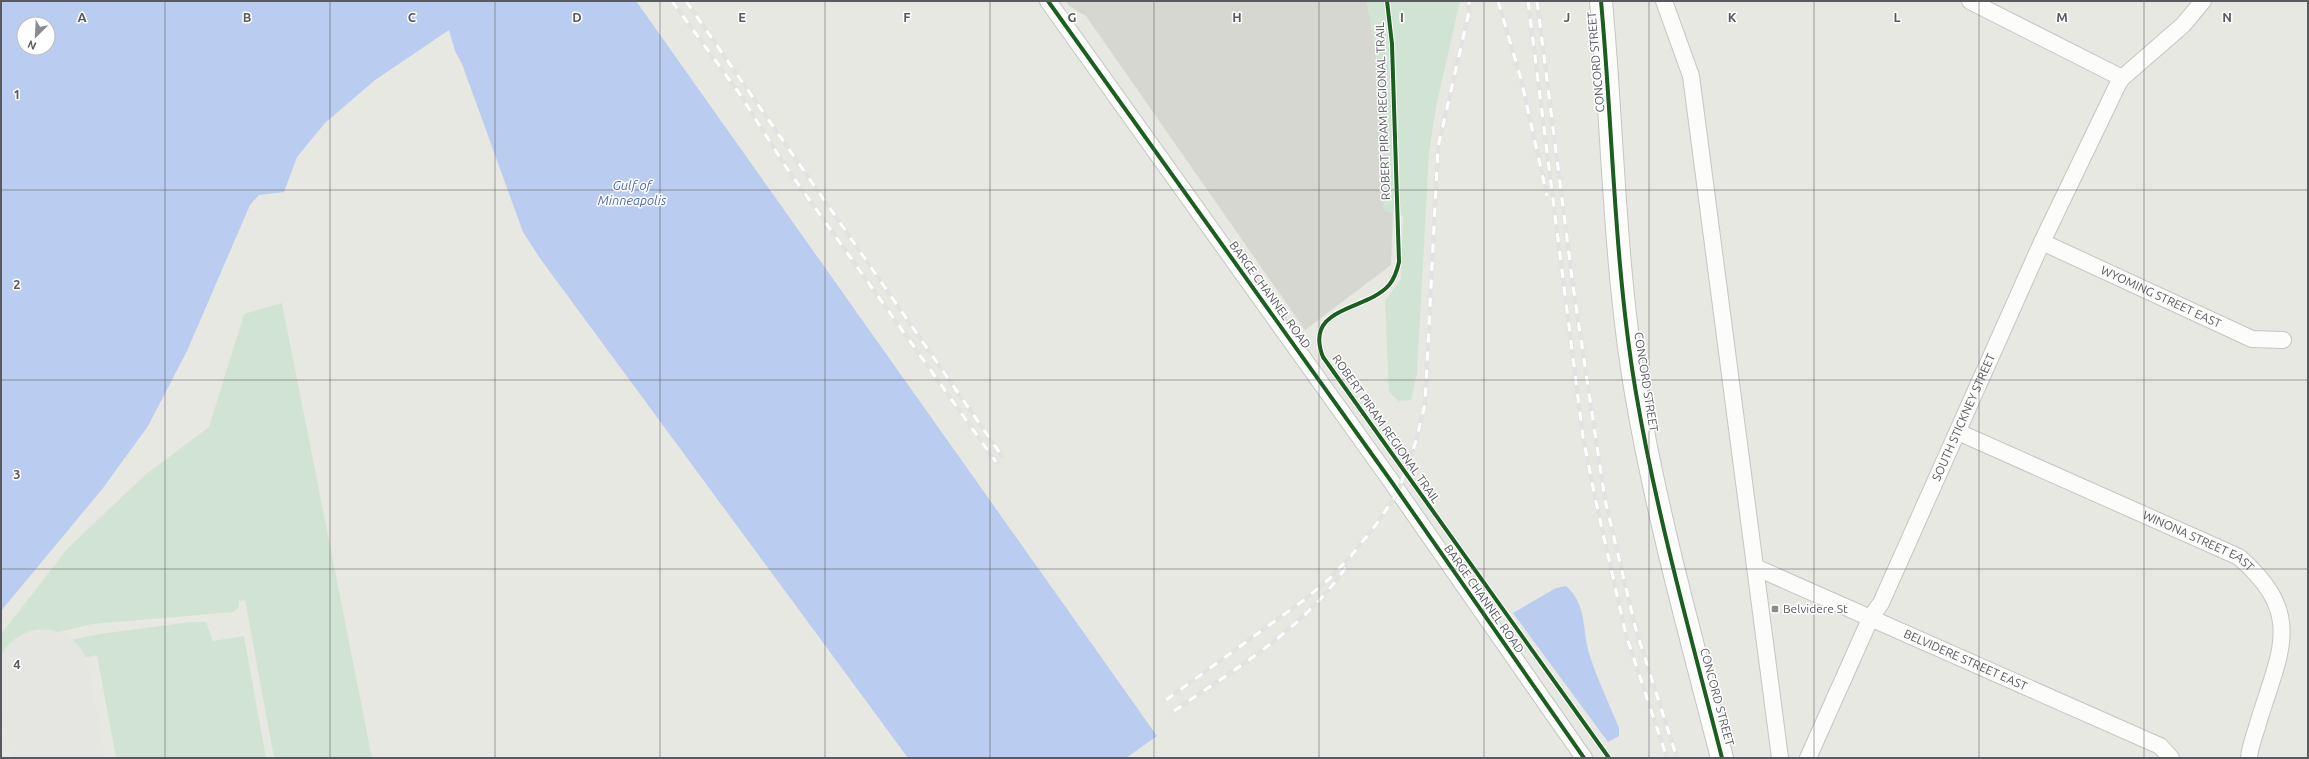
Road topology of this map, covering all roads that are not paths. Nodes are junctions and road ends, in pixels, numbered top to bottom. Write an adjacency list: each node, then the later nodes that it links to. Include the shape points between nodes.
1 (1048, 1): 12 (street, BARGE CHANNEL ROAD)
2 (1601, 1): 13 (main road, CONCORD STREET, via 1623,290 1636,393 1668,548)
3 (1664, 1): 10 (street, via 1691,76)
4 (1970, 1): 6 (street)
5 (2203, 1): 6 (street, via 2183,25)
6 (2122, 78): 7 (street, SOUTH STICKNEY STREET)
7 (2042, 242): 8 (street, WYOMING STREET EAST, via 2252,339); 9 (street, SOUTH STICKNEY STREET)
8 (2282, 340)
9 (1958, 432): 11 (street, SOUTH STICKNEY STREET, via 1881,603); 17 (street, WINONA STREET EAST, via 2240,557 2256,571 2270,590 2281,614 2283,632 2280,654)
10 (1755, 567): 11 (street, BELVIDERE STREET EAST); 14 (street)
11 (1871, 617): 15 (street, SOUTH STICKNEY STREET); 16 (street, BELVIDERE STREET EAST, via 2160,746)
12 (1584, 758)
13 (1722, 758)
14 (1780, 758)
15 (1808, 758)
16 (2172, 758)
17 (2249, 758)

